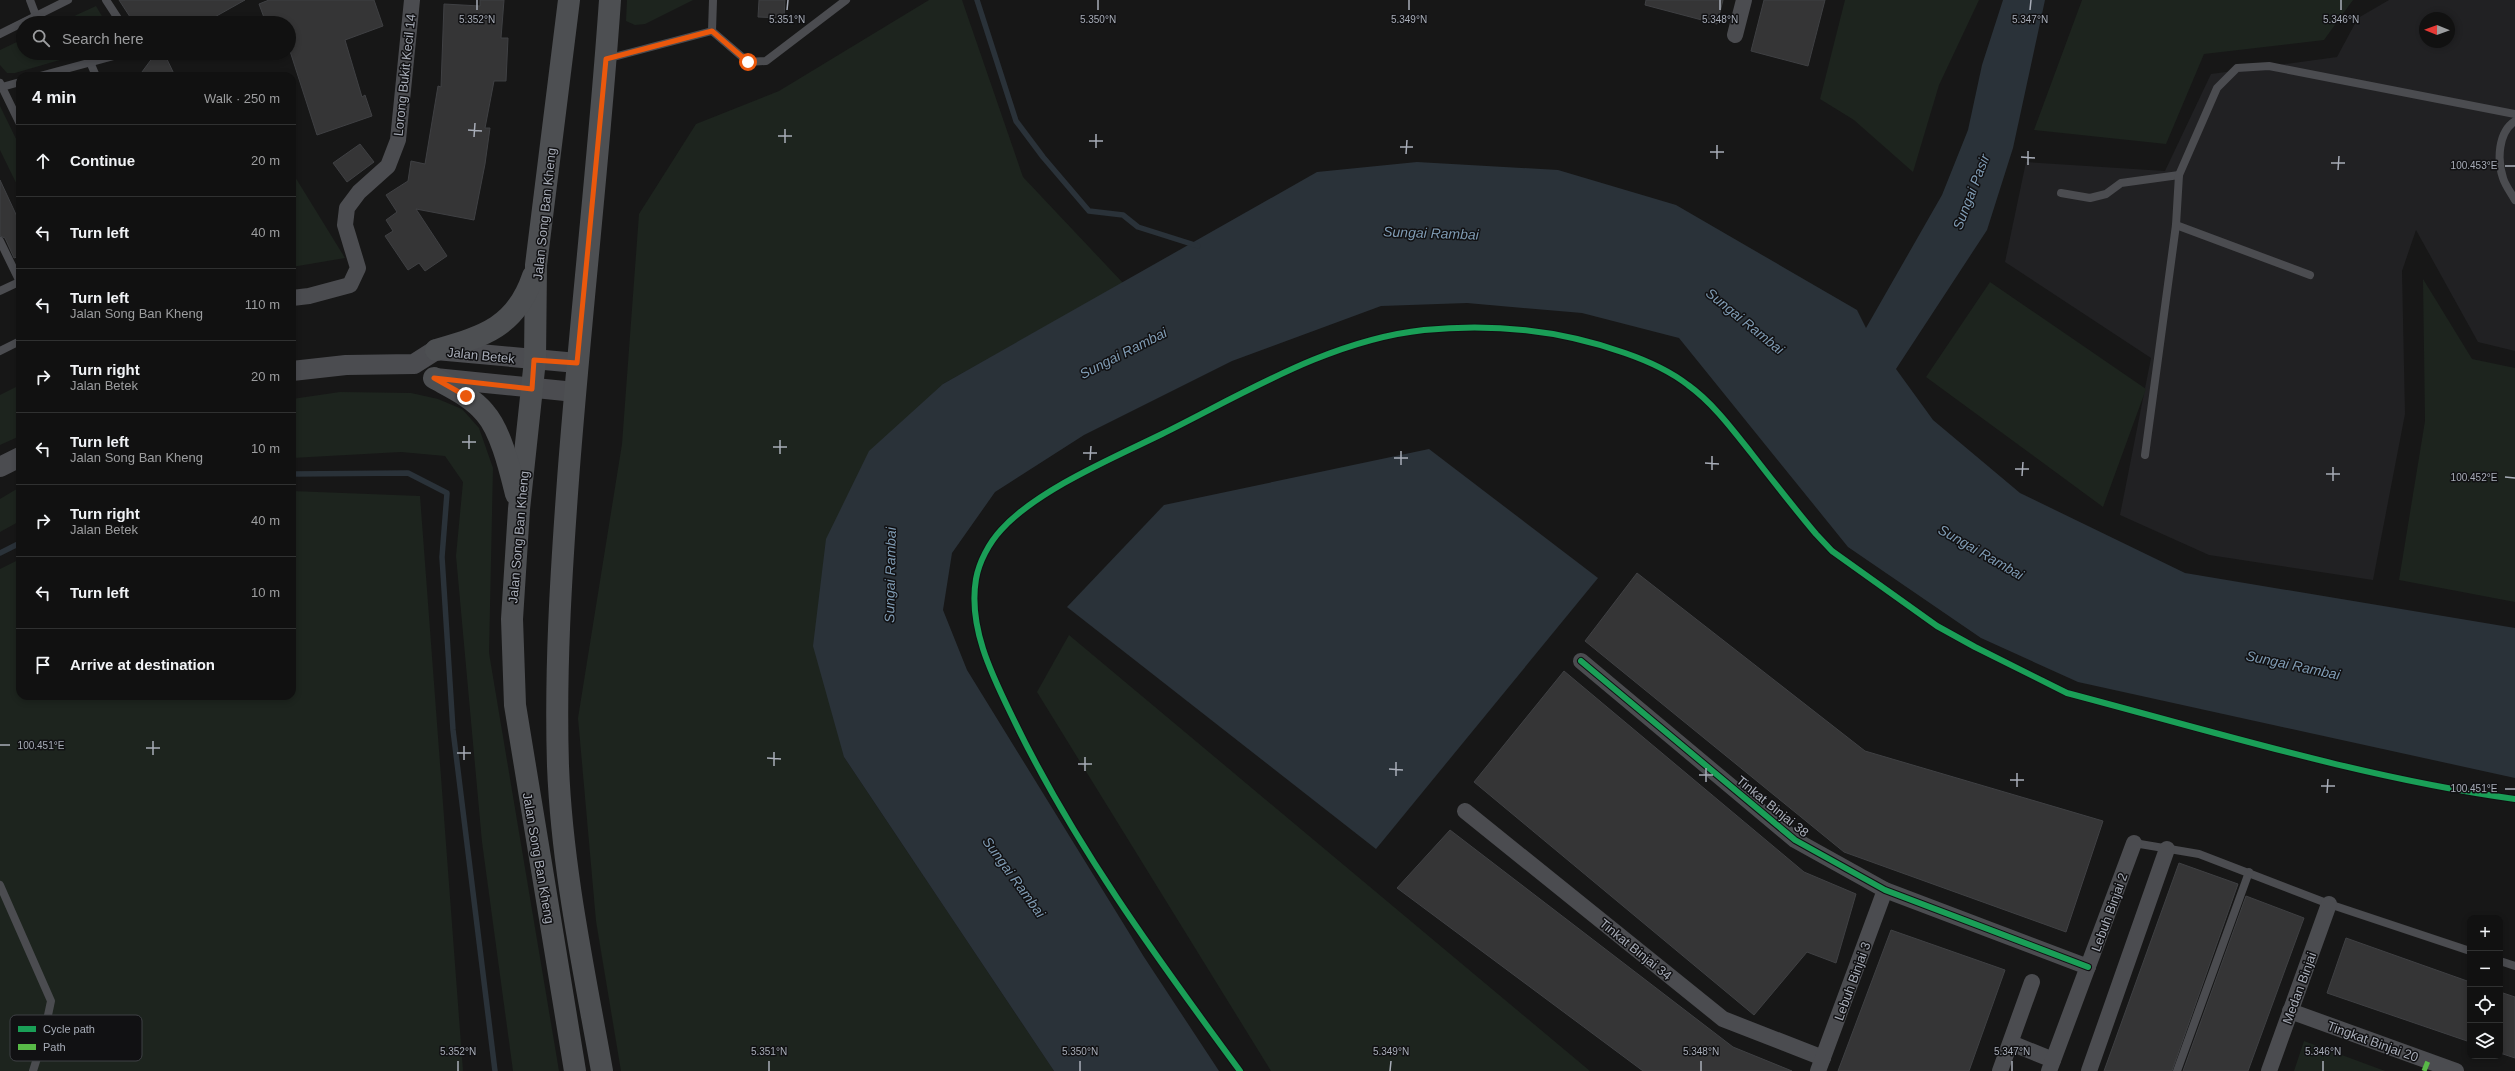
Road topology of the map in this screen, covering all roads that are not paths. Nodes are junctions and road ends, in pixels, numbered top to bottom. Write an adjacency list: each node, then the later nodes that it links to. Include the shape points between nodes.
1 (30, 0): 10 (lane)
2 (68, 0): 10 (lane)
3 (106, 0): 11 (lane)
4 (412, 0): 36 (street, Lorong Bukit Kecil 14, via 398,140 388,166 359,192 347,208 346,225 358,268 350,285)
5 (569, 0): 31 (main road, Jalan Song Ban Kheng)
6 (610, 0): 16 (main road, Jalan Song Ban Kheng)
7 (714, 0): 13 (lane)
8 (846, 0): 13 (lane, via 766,61 748,62)
9 (1744, 0): 15 (street)
10 (36, 16)
11 (116, 16)
12 (16, 26): 14 (lane)
13 (712, 31): 16 (lane)
14 (0, 34)
15 (1735, 35)
16 (606, 59): 41 (main road, Jalan Song Ban Kheng)
17 (98, 60): 18 (lane)
18 (90, 62): 19 (lane); 20 (lane)
19 (54, 72)
20 (94, 72)
21 (16, 83): 22 (lane)
22 (1, 85): 24 (lane)
23 (2515, 114): 26 (lane, via 2269,66 2237,68 2217,88)
24 (16, 116)
25 (2515, 121): 28 (lane, via 2505,131 2500,148 2503,178)
26 (2179, 175): 27 (lane, via 2121,183 2106,194 2090,198); 29 (lane)
27 (2061, 193)
28 (2515, 200)
29 (2176, 225): 33 (lane); 47 (lane)
30 (0, 241): 32 (lane)
31 (536, 265): 38 (main road, via 527,293 506,322 490,332); 40 (main road, Jalan Song Ban Kheng)
32 (16, 275)
33 (2310, 275)
34 (16, 285): 35 (lane)
35 (0, 291)
36 (296, 298)
37 (16, 343): 39 (lane)
38 (436, 350): 40 (street, Jalan Betek); 42 (street, Jalan Betek)
39 (0, 351)
40 (534, 360): 41 (street, Jalan Betek); 45 (main road, Jalan Song Ban Kheng)
41 (577, 363): 46 (main road, Jalan Song Ban Kheng)
42 (414, 364): 43 (street, via 346,365); 44 (street)
43 (296, 371)
44 (434, 378): 45 (street); 50 (main road, via 466,396 486,413 510,470)
45 (532, 389): 46 (street); 50 (main road, Jalan Song Ban Kheng)
46 (575, 392): 72 (main road, Jalan Song Ban Kheng, via 559,602 558,769 571,898)
47 (2145, 455)
48 (16, 459): 49 (street)
49 (0, 467)
50 (519, 509): 71 (main road, Jalan Song Ban Kheng, via 512,619 515,706)
51 (1582, 661): 57 (street, Tinkat Binjai 38, via 1795,840)
52 (1465, 811): 68 (street, Tinkat Binjai 34, via 1723,1019)
53 (2134, 843): 54 (lane); 62 (street, Lebuh Binjai 2)
54 (2167, 849): 55 (lane, via 2199,854); 74 (street)
55 (2249, 872): 58 (lane); 75 (lane)
56 (0, 885): 65 (lane, via 51,1001)
57 (1885, 890): 62 (street, Tinkat Binjai 38); 68 (street, Lebuh Binjai 3)
58 (2329, 904): 59 (lane); 64 (street, Medan Binjai)
59 (2467, 950)
60 (2503, 962): 61 (lane)
61 (2515, 966)
62 (2088, 967): 69 (street, Lebuh Binjai 2)
63 (2032, 982): 66 (street)
64 (2290, 1012): 76 (street, Medan Binjai); 77 (street, Tingkat Binjai 20)
65 (48, 1015)
66 (2011, 1043): 69 (street); 73 (street)
67 (36, 1061): 70 (lane)
68 (1820, 1065)
69 (2051, 1066)
70 (33, 1071)
71 (575, 1071)
72 (602, 1071)
73 (2000, 1071)
74 (2089, 1071)
75 (2177, 1071)
76 (2269, 1071)
77 (2456, 1071)

